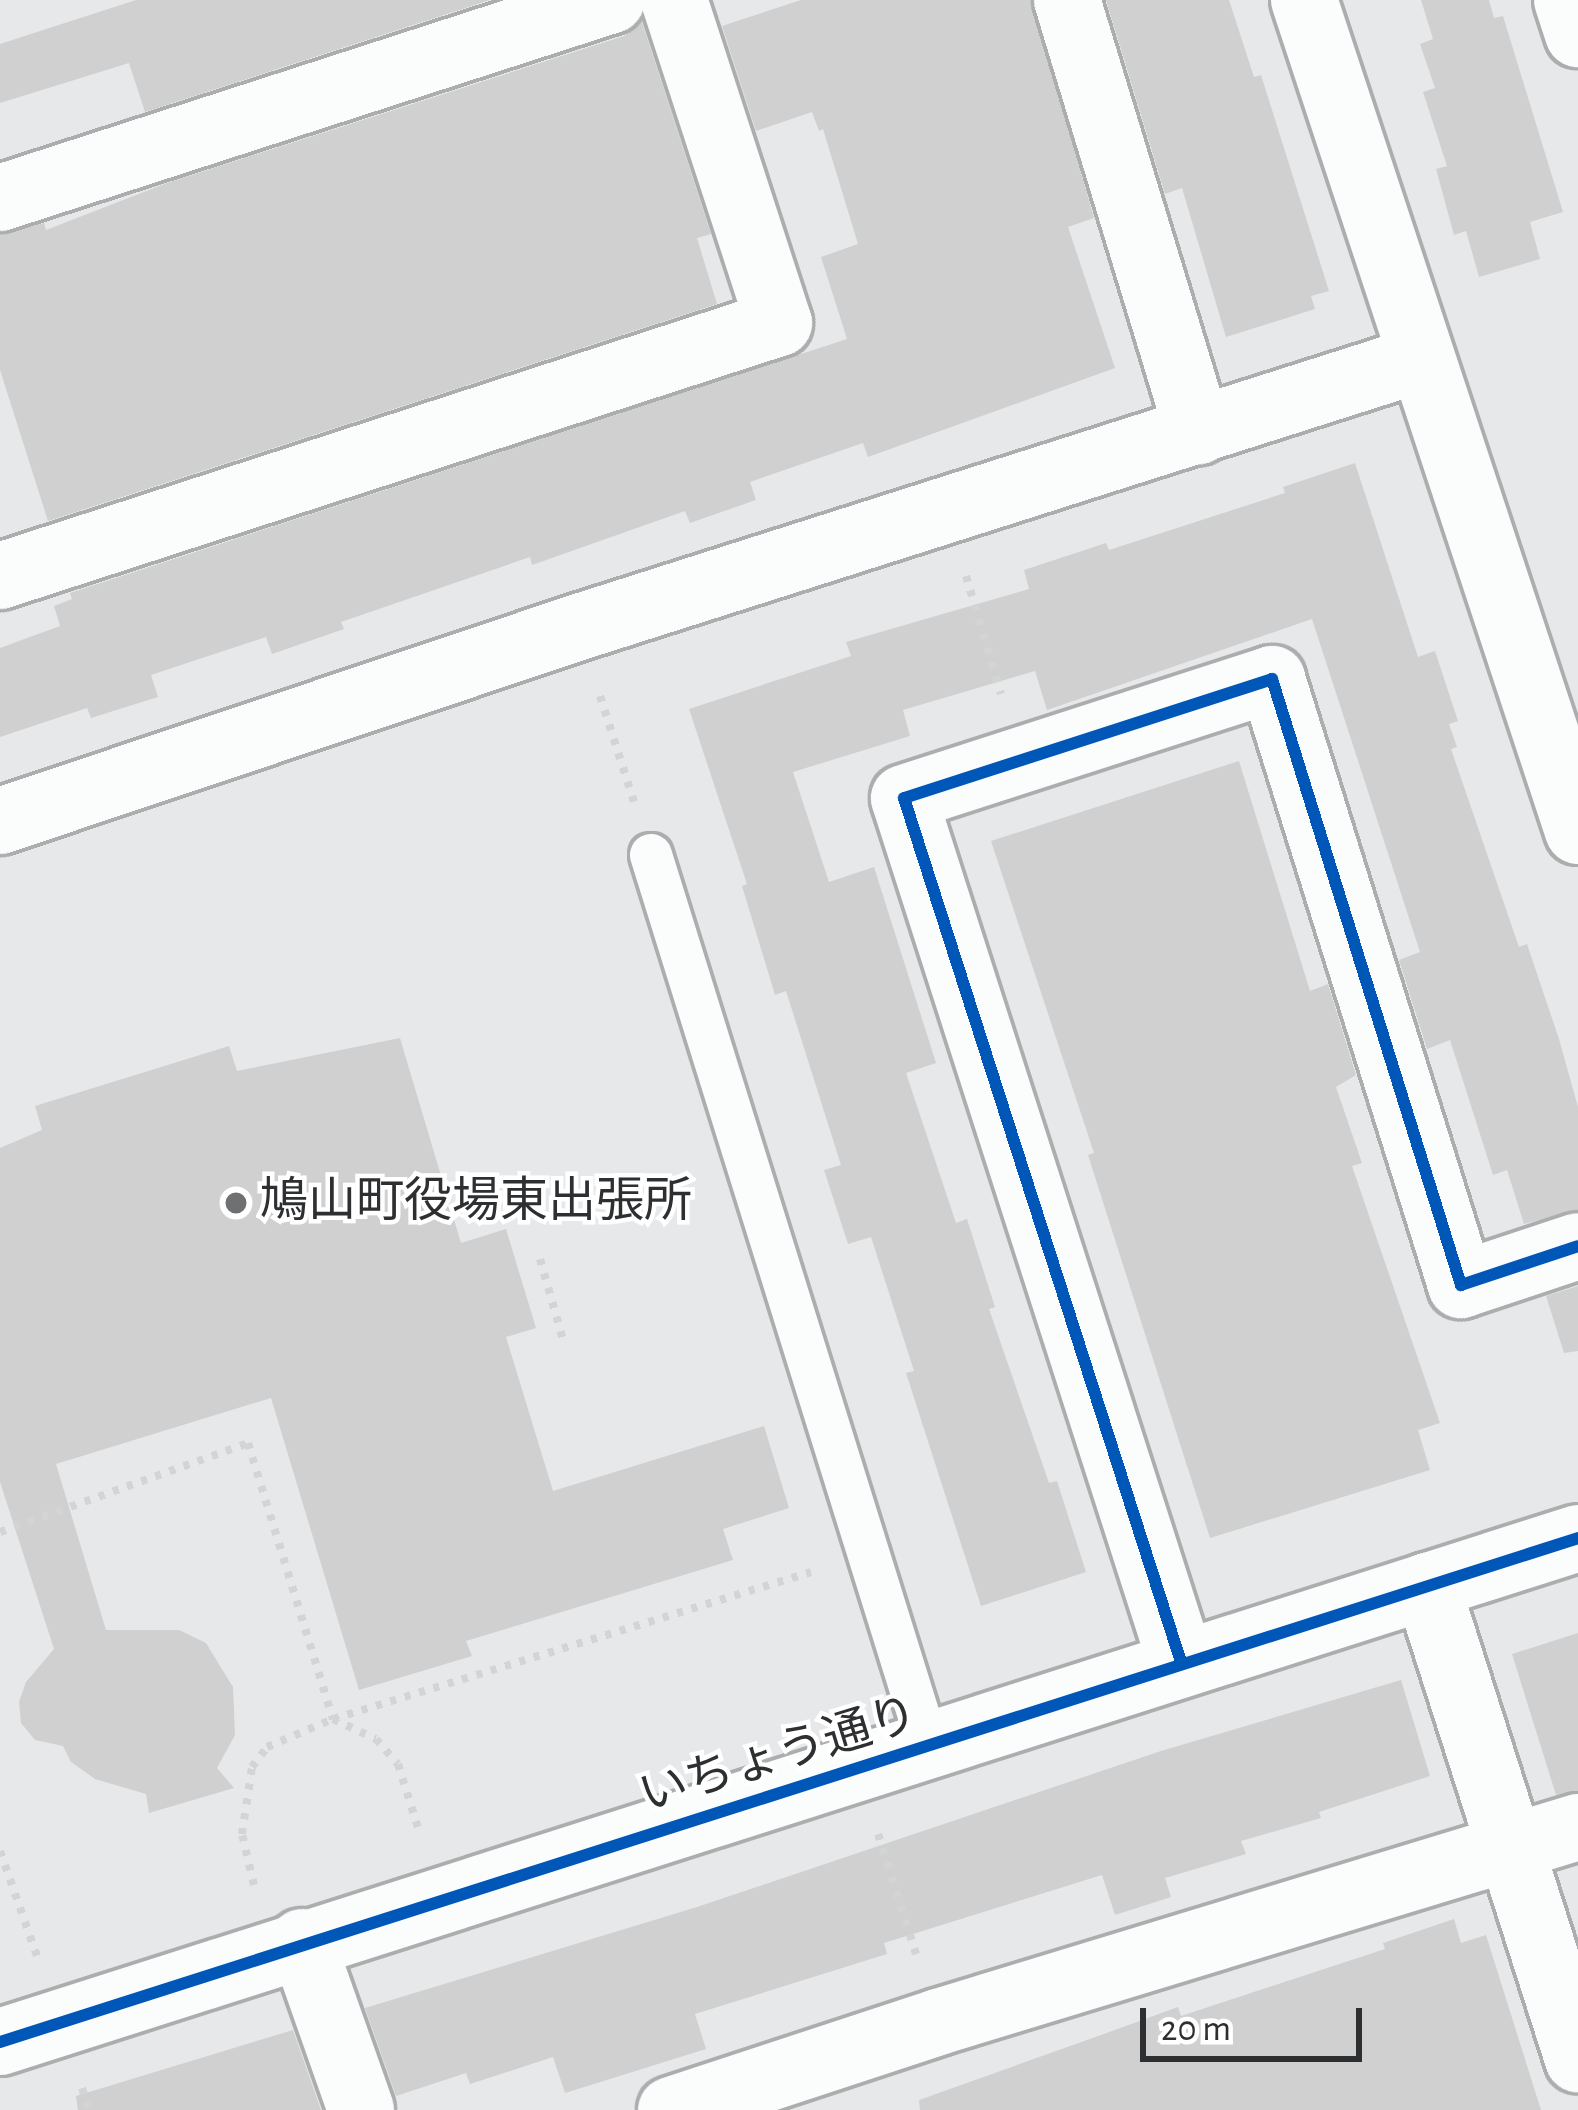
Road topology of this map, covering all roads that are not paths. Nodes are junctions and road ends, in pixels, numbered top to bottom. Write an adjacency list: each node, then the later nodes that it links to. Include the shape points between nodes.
1 (612, 0): 7 (street)
2 (674, 0): 10 (street, via 778,323)
3 (1067, 0): 9 (street)
4 (1304, 0): 8 (street)
5 (1567, 0): 6 (street)
6 (1578, 34)
7 (0, 198)
8 (1421, 359): 9 (street); 12 (street)
9 (1198, 432): 11 (street)
10 (0, 576)
11 (0, 821)
12 (1578, 831)
13 (651, 855): 18 (lane)
14 (1578, 1246): 17 (street, via 1461,1285 1272,679 904,798)
15 (1578, 1538): 16 (street, いちょう通り)
16 (1427, 1586): 17 (street, いちょう通り); 20 (street)
17 (1181, 1662): 18 (street, いちょう通り)
18 (929, 1748): 21 (street, いちょう通り)
19 (1578, 1827): 20 (street)
20 (1511, 1849): 23 (street); 25 (street)
21 (302, 1942): 22 (street, いちょう通り); 24 (street)
22 (0, 2042)
23 (1578, 2059)
24 (361, 2110)
25 (671, 2110)

